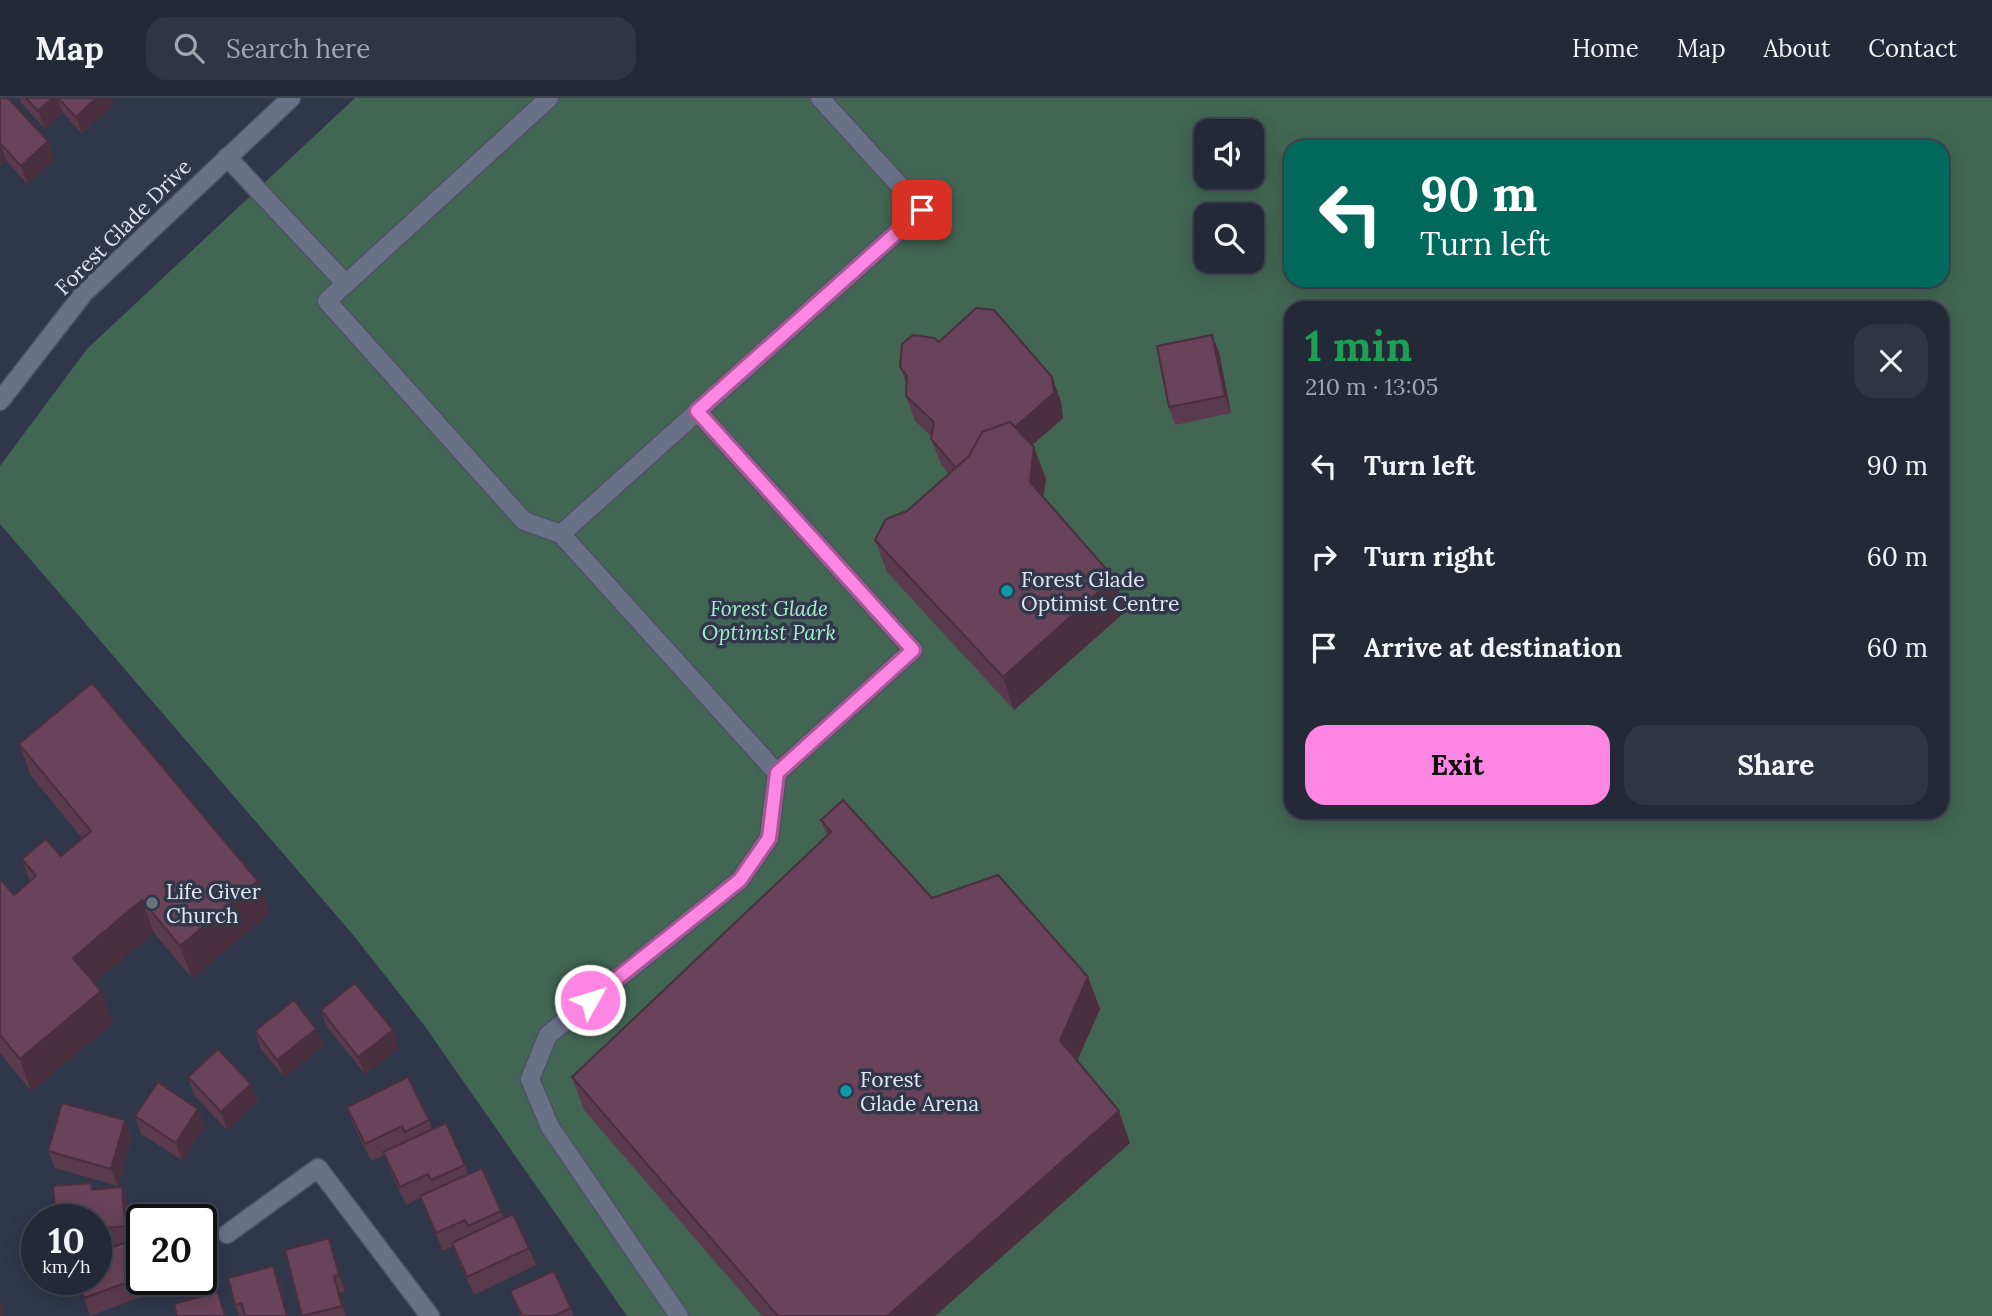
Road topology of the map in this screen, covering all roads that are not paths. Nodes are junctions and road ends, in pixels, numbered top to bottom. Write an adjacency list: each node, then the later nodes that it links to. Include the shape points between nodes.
1 (291, 98): 4 (street, Forest Glade Drive)
2 (550, 98): 5 (street)
3 (820, 98): 7 (street, via 922,210)
4 (227, 157): 5 (street); 6 (street, Forest Glade Drive, via 84,293)
5 (346, 284): 8 (street, via 327,301 524,521)
6 (0, 401)
7 (697, 411): 8 (street); 9 (street, via 913,650)
8 (561, 534): 9 (street)
9 (777, 773): 12 (street, via 769,838 740,880 548,1035 530,1079 550,1128)
10 (227, 1234): 11 (street, via 318,1168)
11 (430, 1316)
12 (679, 1316)

